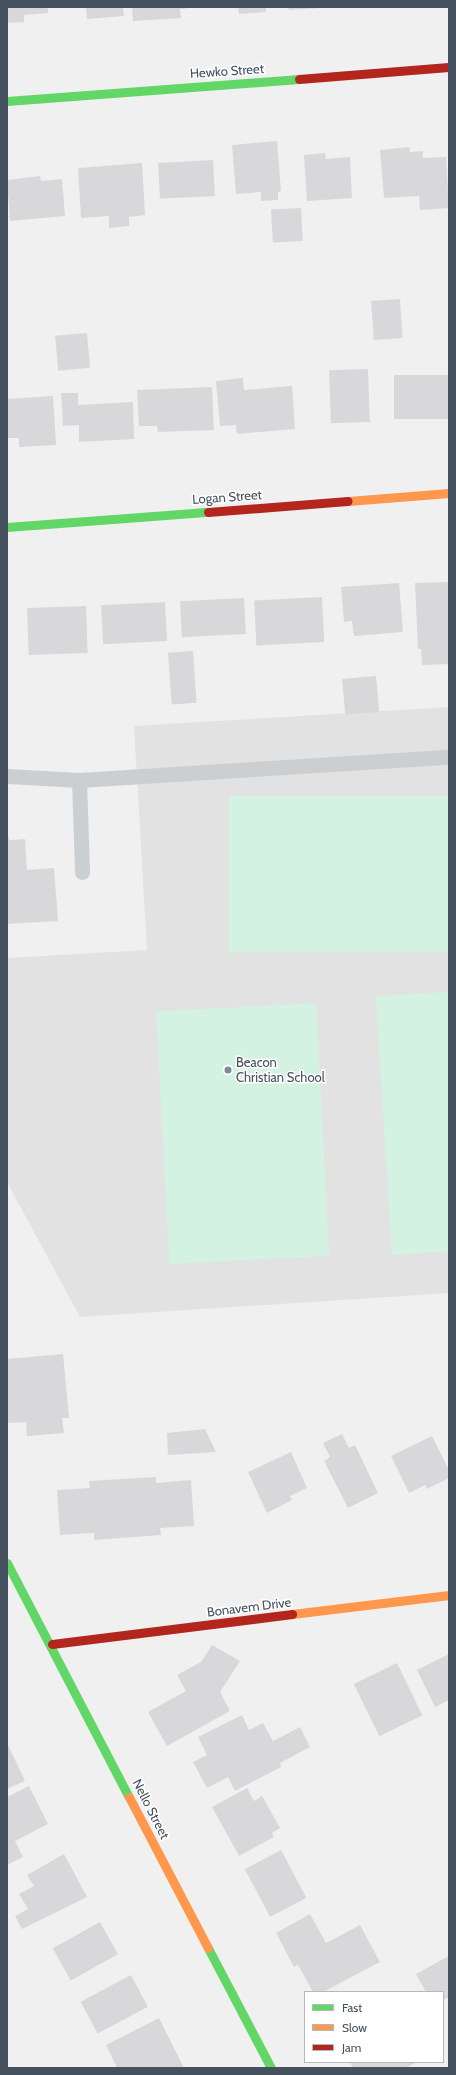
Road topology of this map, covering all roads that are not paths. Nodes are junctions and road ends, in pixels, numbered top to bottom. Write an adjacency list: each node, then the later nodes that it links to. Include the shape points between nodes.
1 (449, 67): 2 (street, Hewko Street)
2 (7, 101)
3 (449, 493): 4 (street, Logan Street)
4 (7, 527)
5 (449, 757): 7 (lane)
6 (7, 776): 7 (lane)
7 (79, 780): 8 (lane)
8 (82, 872)
9 (7, 1562): 11 (street, Nello Street)
10 (449, 1595): 11 (street, Bonavem Drive)
11 (52, 1644): 12 (street, Nello Street)
12 (271, 2068)

